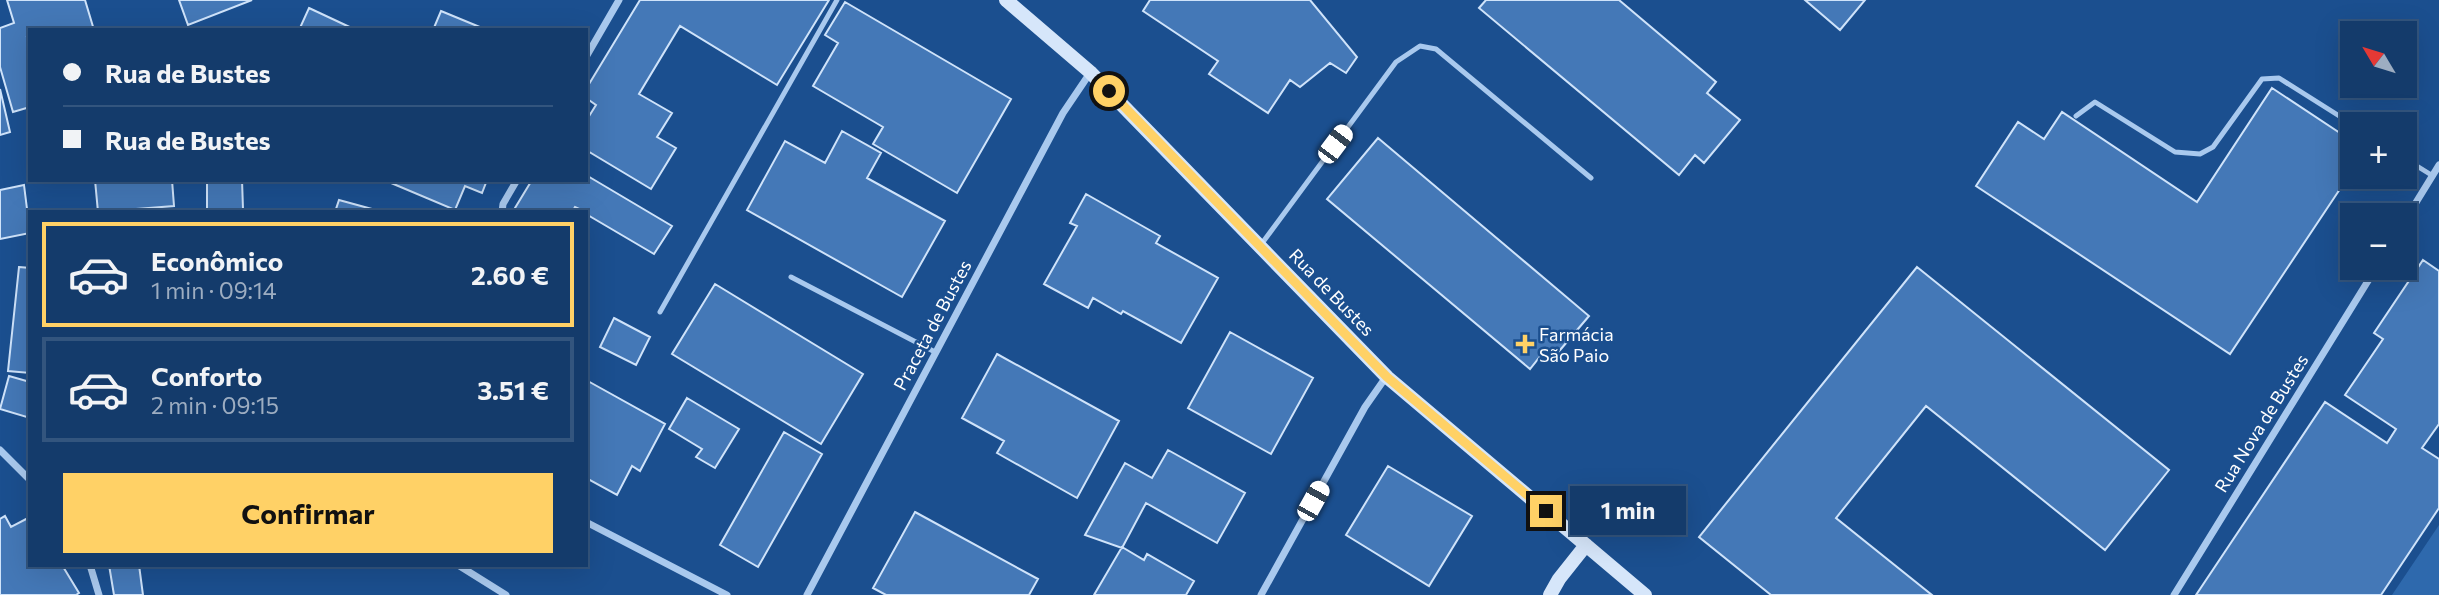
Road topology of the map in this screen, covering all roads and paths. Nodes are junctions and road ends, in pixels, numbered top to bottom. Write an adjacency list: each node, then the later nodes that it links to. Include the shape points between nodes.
1 (619, 0): 4 (street)
2 (837, 0): 18 (lane)
3 (1006, 0): 5 (main road, Rua de Bustes)
4 (588, 54)
5 (1090, 72): 15 (main road, Rua de Bustes); 19 (street, Praceta de Bustes, via 1063,113)
6 (2076, 116): 7 (lane, via 2095,102 2175,152 2200,154 2213,147 2262,79 2279,78)
7 (2340, 116)
8 (2439, 165): 10 (street)
9 (2417, 166): 10 (lane)
10 (2433, 176): 13 (street)
11 (1591, 178): 15 (lane, via 1437,49 1420,47 1396,62)
12 (516, 182): 14 (street)
13 (2416, 203)
14 (502, 210)
15 (1259, 246): 20 (main road, Rua de Bustes)
16 (791, 277): 19 (lane)
17 (2369, 280): 34 (street, Rua Nova de Bustes)
18 (660, 312)
19 (935, 352): 30 (street, Praceta de Bustes)
20 (1387, 377): 24 (main road, Rua de Bustes); 31 (street, via 1365,407)
21 (0, 450): 22 (street)
22 (28, 478)
23 (588, 523): 29 (street)
24 (1586, 545): 32 (main road); 33 (main road, Rua de Bustes)
25 (91, 567): 27 (street)
26 (461, 567): 28 (street)
27 (99, 595)
28 (506, 595)
29 (727, 595)
30 (807, 595)
31 (1261, 595)
32 (1550, 595)
33 (1645, 595)
34 (2174, 595)

